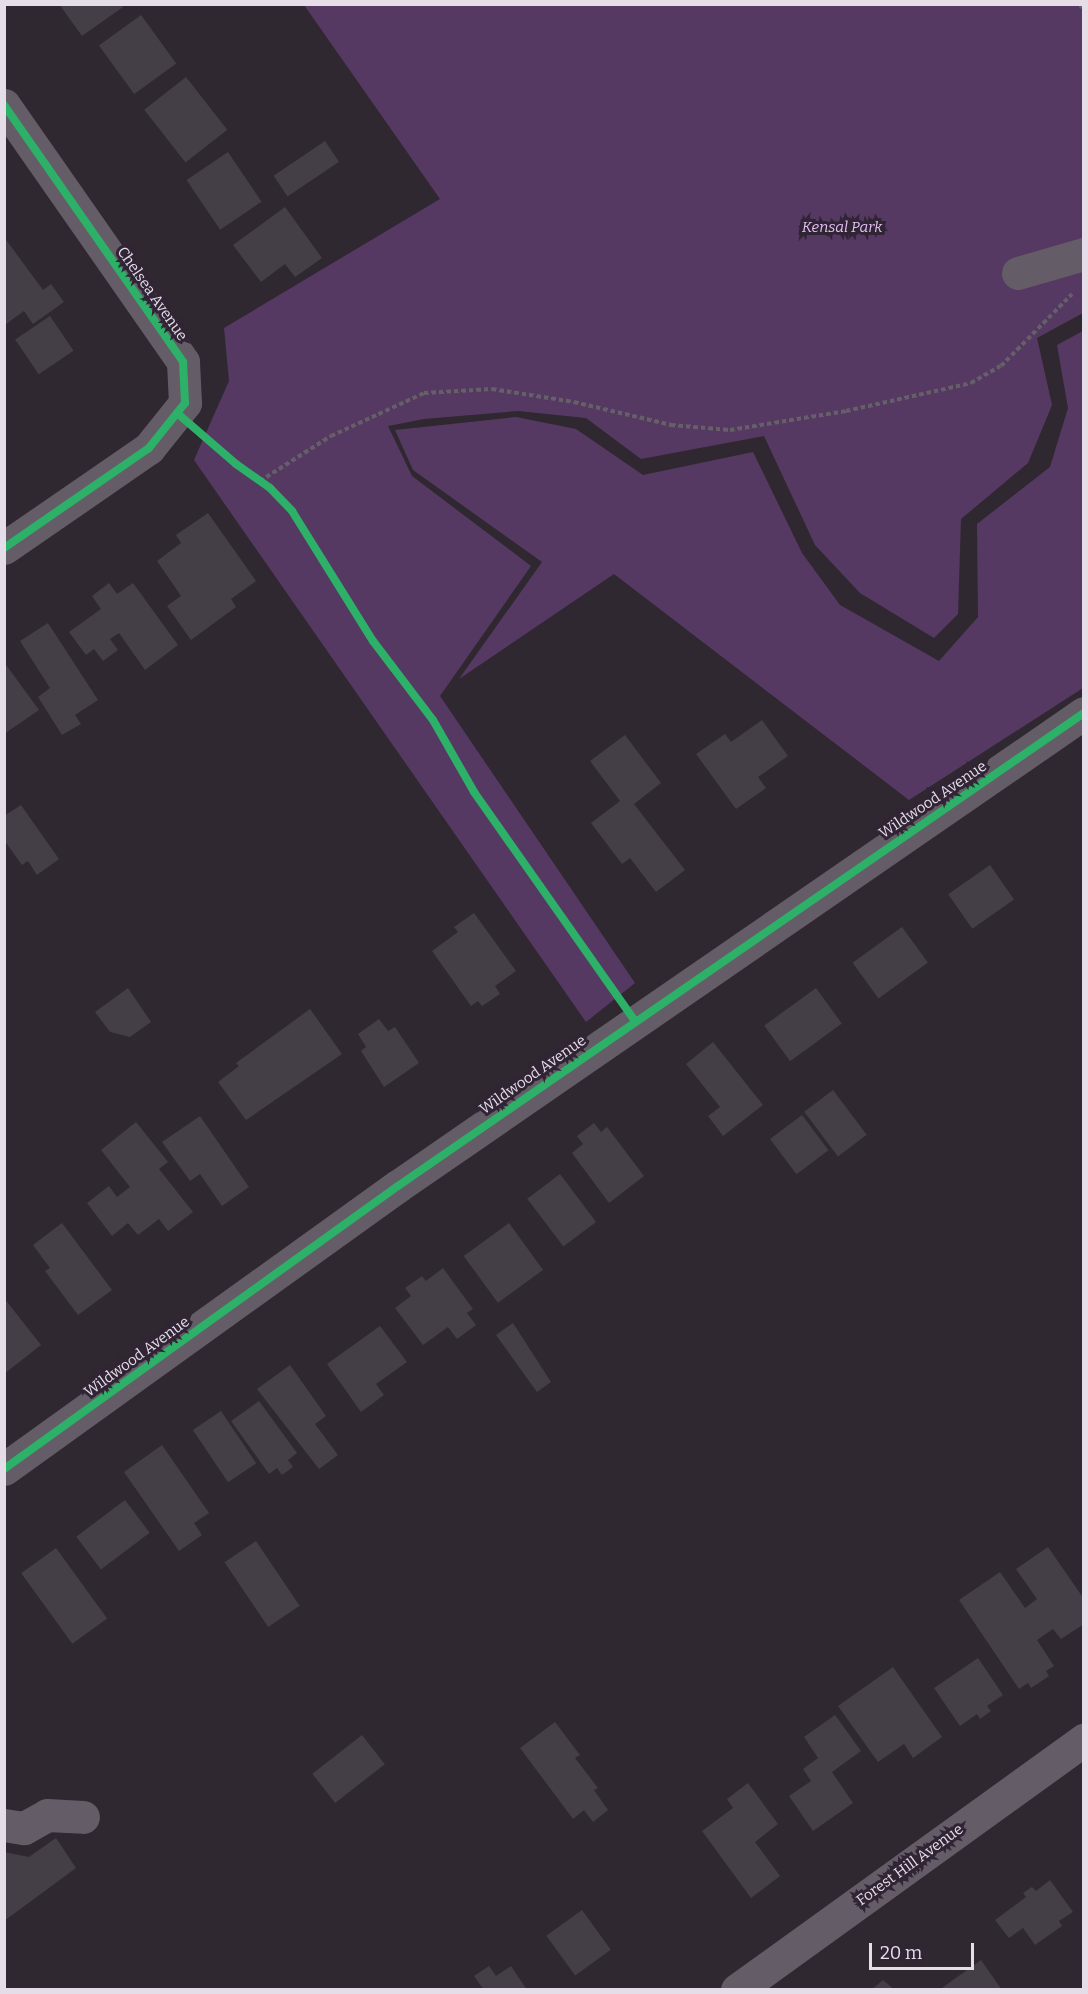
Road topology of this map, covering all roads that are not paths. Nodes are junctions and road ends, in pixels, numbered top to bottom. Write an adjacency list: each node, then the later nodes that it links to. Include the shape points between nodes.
1 (10, 120): 4 (street, Chelsea Avenue, via 183,362 185,403 149,448)
2 (1083, 254): 3 (street)
3 (1018, 273)
4 (4, 548)
5 (1083, 713): 6 (street, Wildwood Avenue, via 635,1021)
6 (4, 1469)
7 (1083, 1740): 10 (street, Forest Hill Avenue)
8 (83, 1817): 9 (street, via 47,1815 24,1828)
9 (4, 1826)
10 (737, 1989)

